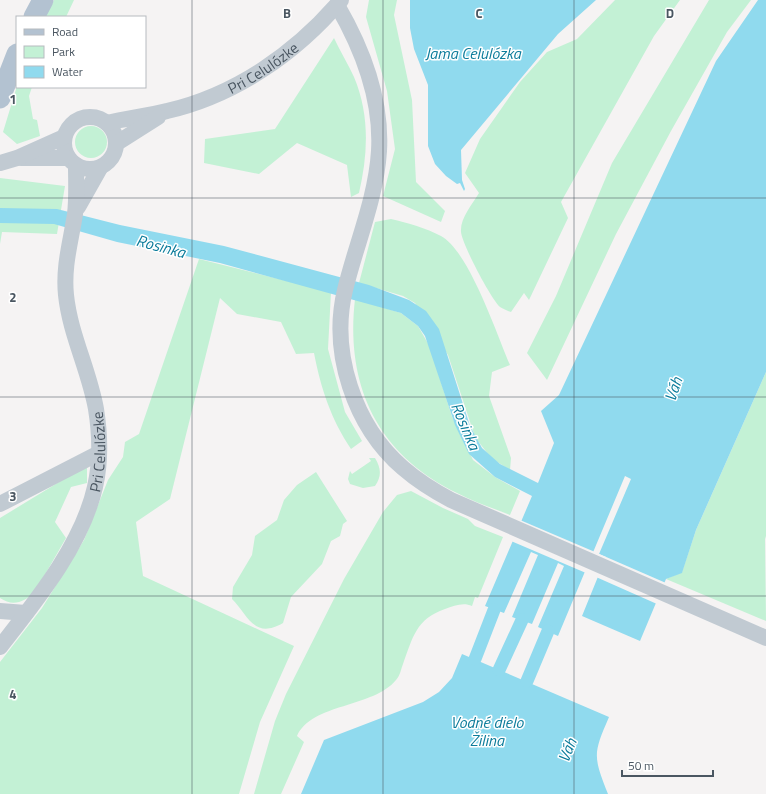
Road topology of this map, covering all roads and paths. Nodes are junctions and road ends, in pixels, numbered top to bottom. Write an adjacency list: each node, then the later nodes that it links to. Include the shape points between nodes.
1 (339, 2): 4 (street, Pri Celulózke, via 290,50 267,68 232,87); 17 (street, via 358,45 370,83 379,131 377,171 342,305 340,326 342,349 352,394 378,440 402,468 451,500)
2 (16, 56): 3 (main road)
3 (0, 96)
4 (168, 111): 5 (street, Pri Celulózke); 7 (street, Pri Celulózke)
5 (107, 122): 6 (street, Pri Celulózke, via 95,117 82,118 74,122); 7 (street, via 114,132)
6 (64, 137): 8 (street); 9 (street, Pri Celulózke, via 64,148)
7 (117, 143): 11 (street, Pri Celulózke, via 112,158)
8 (17, 158): 9 (street); 10 (street)
9 (72, 162): 11 (street, via 92,170); 12 (street, Pri Celulózke)
10 (0, 163)
11 (100, 168): 12 (street, Pri Celulózke)
12 (73, 221): 13 (street, Pri Celulózke, via 66,255 66,293 76,344 96,407 100,434)
13 (99, 454): 14 (street); 16 (street, Pri Celulózke, via 96,486 78,531 58,569)
14 (0, 504)
15 (0, 611): 16 (street)
16 (26, 614): 18 (street, Pri Celulózke)
17 (766, 638)
18 (0, 647)

